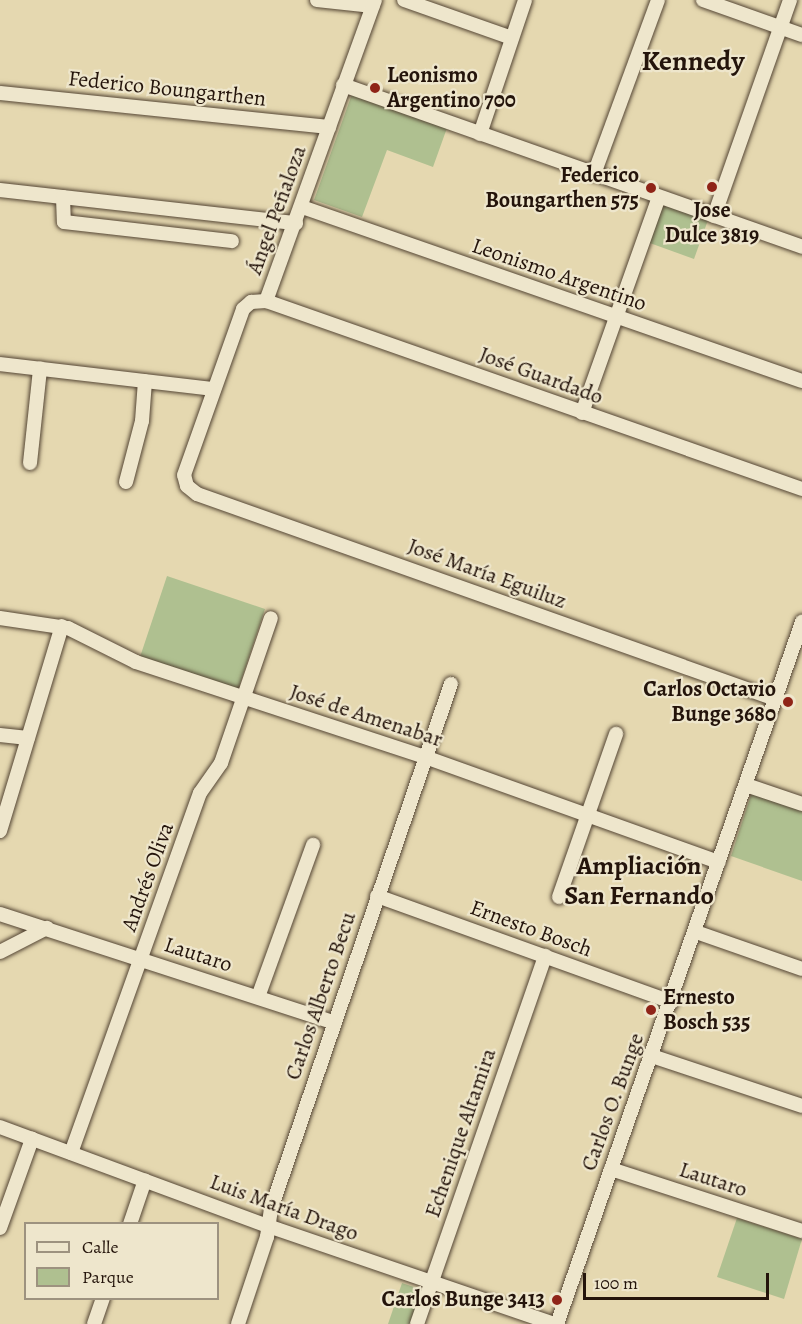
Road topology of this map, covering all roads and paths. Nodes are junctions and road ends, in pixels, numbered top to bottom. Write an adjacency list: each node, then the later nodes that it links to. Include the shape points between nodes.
1 (317, 0): 7 (street)
2 (404, 0): 10 (street)
3 (525, 0): 10 (street)
4 (658, 0): 15 (street)
5 (703, 0): 8 (street)
6 (790, 0): 8 (street)
7 (374, 3): 11 (street, Ángel Peñaloza)
8 (779, 27): 9 (street); 20 (street)
9 (802, 35)
10 (512, 38): 14 (street)
11 (344, 86): 13 (street, Ángel Peñaloza); 14 (street)
12 (0, 93): 13 (street, Federico Boungarthen)
13 (330, 127): 19 (street, Ángel Peñaloza)
14 (480, 134): 15 (street)
15 (594, 174): 18 (street)
16 (0, 190): 17 (street)
17 (63, 197): 21 (street); 22 (street, via 64,222)
18 (658, 197): 20 (street); 25 (street)
19 (302, 207): 21 (street, Ángel Peñaloza); 25 (street, Leonismo Argentino)
20 (714, 216): 23 (street)
21 (296, 223): 24 (street, Ángel Peñaloza)
22 (232, 241)
23 (802, 247)
24 (266, 301): 30 (street, Ángel Peñaloza, via 251,302 243,309); 31 (street, José Guardado)
25 (616, 317): 29 (street, Leonismo Argentino); 31 (street)
26 (0, 364): 27 (street)
27 (40, 369): 28 (street); 32 (street)
28 (146, 381): 30 (street); 33 (street, via 142,421)
29 (802, 381)
30 (214, 389): 34 (street, Ángel Peñaloza, via 184,475)
31 (582, 413): 35 (street, José Guardado)
32 (30, 463)
33 (126, 482)
34 (186, 486): 42 (street, José María Eguiluz, via 197,494)
35 (802, 489)
36 (0, 618): 39 (street, José de Amenabar)
37 (271, 618): 41 (street, Andrés Oliva)
38 (802, 622): 42 (street, Carlos O. Bunge)
39 (62, 626): 41 (street, José de Amenabar, via 119,655); 45 (street)
40 (451, 684): 46 (street, Carlos Alberto Becu)
41 (244, 699): 46 (street, José de Amenabar); 60 (street, Andrés Oliva, via 221,763 200,794)
42 (776, 699): 47 (street, Carlos O. Bunge)
43 (616, 734): 49 (street)
44 (0, 735): 45 (street)
45 (28, 738): 50 (street)
46 (425, 757): 49 (street, José de Amenabar); 53 (street, Carlos Alberto Becu)
47 (746, 785): 48 (street); 52 (street, Carlos O. Bunge)
48 (802, 804)
49 (587, 814): 52 (street, José de Amenabar); 54 (street)
50 (0, 831)
51 (313, 845): 62 (street)
52 (719, 862): 57 (street, Carlos O. Bunge)
53 (377, 896): 59 (street, Ernesto Bosch); 64 (street, Carlos Alberto Becu)
54 (559, 897)
55 (0, 914): 56 (street, Lautaro)
56 (47, 928): 58 (street); 60 (street, Lautaro)
57 (696, 932): 61 (street); 63 (street, Carlos O. Bunge)
58 (0, 952)
59 (545, 956): 63 (street, Ernesto Bosch); 76 (street, Echenique Altamira)
60 (141, 958): 62 (street, Lautaro); 69 (street, Andrés Oliva)
61 (802, 969)
62 (258, 997): 64 (street, Lautaro)
63 (671, 1002): 65 (street, Carlos O. Bunge)
64 (335, 1023): 73 (street, Carlos Alberto Becu)
65 (652, 1056): 66 (street); 70 (street, Carlos O. Bunge)
66 (802, 1106)
67 (0, 1127): 68 (street, Luis María Drago)
68 (32, 1139): 69 (street, Luis María Drago); 74 (street)
69 (71, 1153): 71 (street, Luis María Drago)
70 (610, 1169): 75 (street, Lautaro); 82 (street, Carlos O. Bunge)
71 (145, 1180): 72 (street); 73 (street, Luis María Drago)
72 (130, 1222)
73 (268, 1226): 76 (street, Luis María Drago); 80 (street, Carlos Alberto Becu)
74 (0, 1228)
75 (802, 1231)
76 (431, 1282): 78 (street, Luis María Drago); 81 (street, Echenique Altamira)
77 (103, 1300): 79 (street)
78 (535, 1321): 82 (street, Luis María Drago)
79 (94, 1324)
80 (238, 1324)
81 (417, 1324)
82 (556, 1324)

